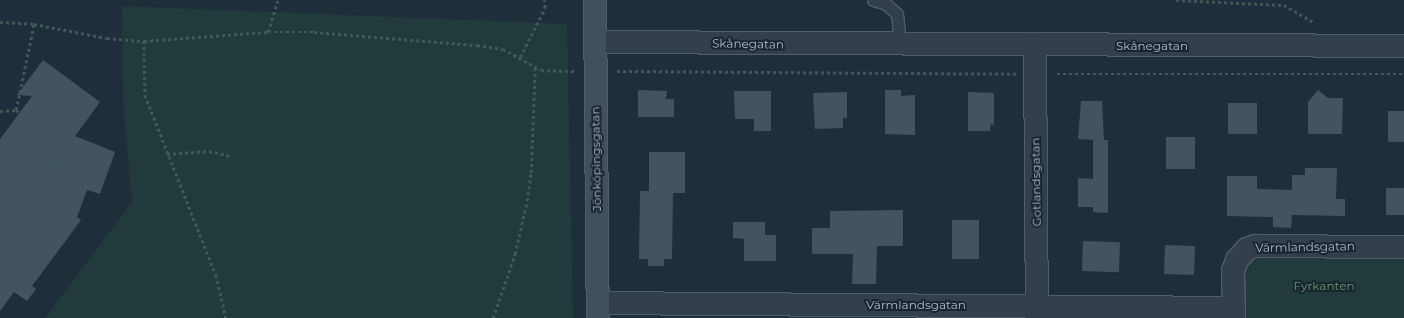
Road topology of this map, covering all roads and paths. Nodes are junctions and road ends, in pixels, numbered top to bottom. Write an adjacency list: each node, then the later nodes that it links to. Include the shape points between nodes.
1 (278, 0): 9 (path)
2 (544, 0): 14 (path, via 545,8)
3 (595, 0): 10 (street, Jönköpingsgatan)
4 (873, 0): 11 (lane, via 886,4 897,14)
5 (1176, 0): 7 (path, via 1284,5 1313,23)
6 (0, 22): 8 (path)
7 (1321, 23)
8 (34, 24): 16 (path); 18 (path, via 107,38 144,42 145,95)
9 (268, 32)
10 (595, 42): 11 (street, Skånegatan); 22 (street, Jönköpingsgatan)
11 (900, 45): 12 (street, Skånegatan)
12 (1034, 45): 13 (street, Skånegatan); 23 (street, Gotlandsgatan)
13 (1404, 46)
14 (520, 58)
15 (535, 68): 26 (path, via 531,173 527,201 515,254)
16 (16, 110): 17 (path); 20 (path, via 36,122 49,139 51,154 48,173 38,192)
17 (0, 111)
18 (167, 154): 19 (path, via 209,151); 25 (path, via 213,268)
19 (228, 156)
20 (0, 231)
21 (1404, 247): 24 (street, Värmlandsgatan, via 1255,246 1247,249 1235,265)
22 (598, 310): 23 (street, Värmlandsgatan)
23 (1037, 312): 24 (street, Värmlandsgatan)
24 (1234, 313)
25 (226, 318)
26 (493, 318)

